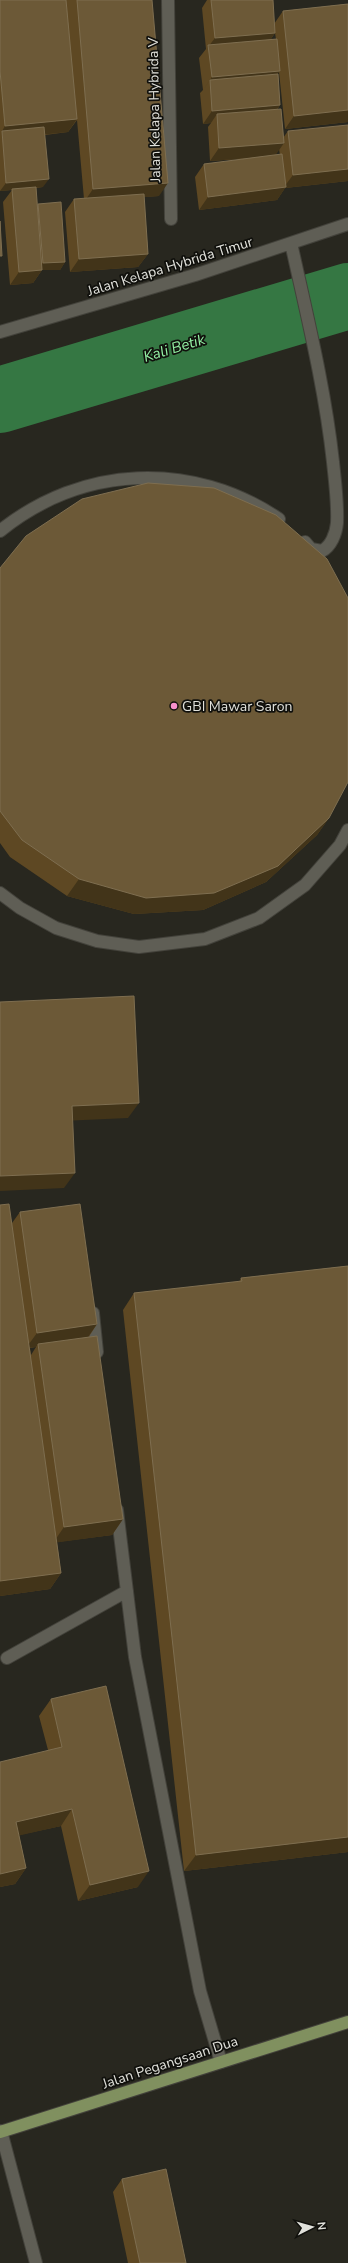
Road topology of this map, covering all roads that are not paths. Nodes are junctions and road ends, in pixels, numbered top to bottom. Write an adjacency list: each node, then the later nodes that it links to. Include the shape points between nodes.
1 (168, 0): 2 (street, Jalan Kelapa Hybrida V)
2 (171, 219)
3 (348, 224): 4 (street, Jalan Kelapa Hybrida Timur)
4 (291, 243): 5 (street, Jalan Kelapa Hybrida Timur, via 195,275); 8 (street, via 328,420 337,524 333,540 322,551 311,549)
5 (0, 332)
6 (287, 524): 7 (street, via 263,508 230,494 194,482 148,477 101,482 60,494 22,513)
7 (0, 531)
8 (297, 535)
9 (348, 830): 10 (street, via 340,845 305,885 259,918 205,939 139,947 97,941 56,928 20,908)
10 (0, 892)
11 (91, 1301): 12 (street)
12 (99, 1364)
13 (115, 1497): 14 (street)
14 (127, 1591): 15 (street); 17 (street, via 135,1657 199,1983)
15 (7, 1658)
16 (348, 2022): 17 (main road, Jalan Pegangsaan Dua)
17 (221, 2062): 18 (main road, Jalan Pegangsaan Dua)
18 (1, 2132): 19 (street)
19 (36, 2263)

